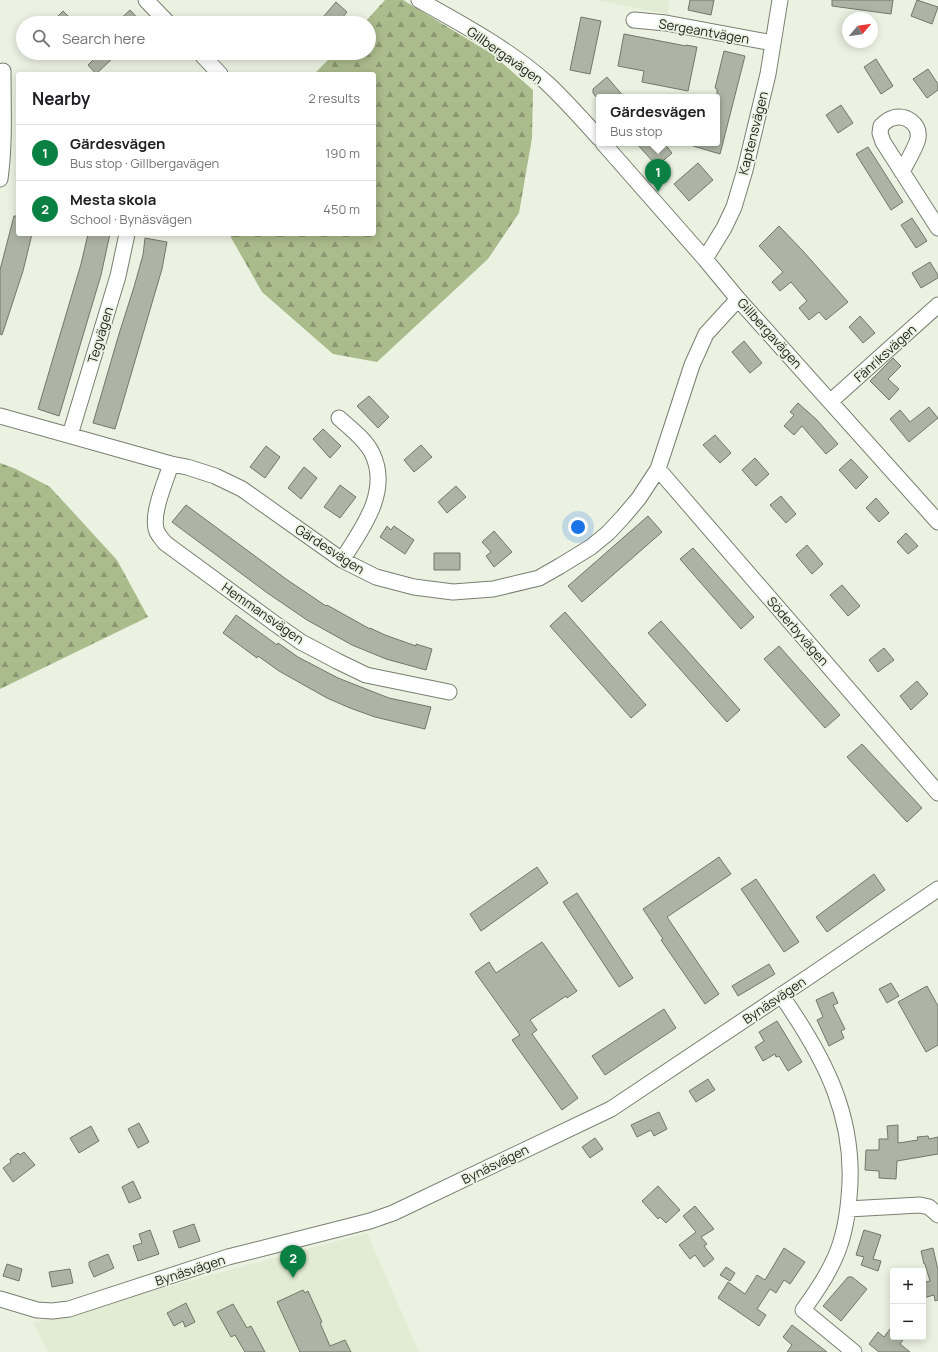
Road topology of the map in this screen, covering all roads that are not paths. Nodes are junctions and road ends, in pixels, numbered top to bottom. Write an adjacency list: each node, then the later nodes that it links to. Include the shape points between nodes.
1 (146, 0): 4 (street)
2 (419, 0): 10 (street, Gillbergavägen, via 460,23 546,82)
3 (780, 0): 6 (street, Kaptensvägen)
4 (161, 16)
5 (634, 20): 6 (street, Sergeantvägen, via 666,23)
6 (773, 43): 16 (street, Kaptensvägen, via 768,74 734,206)
7 (207, 60): 9 (street)
8 (3, 71): 13 (street, via 4,120)
9 (218, 72)
10 (596, 135)
11 (607, 146): 16 (street, Gillbergavägen)
12 (902, 172): 14 (street)
13 (0, 179)
14 (938, 228)
15 (127, 236): 22 (street, Tegvägen, via 118,276)
16 (705, 258): 17 (street, Gillbergavägen)
17 (738, 299): 19 (street, Gillbergavägen); 24 (street, Gärdesvägen, via 706,334)
18 (938, 305): 19 (street, Fänriksvägen)
19 (831, 401): 25 (street, Gillbergavägen, via 871,448)
20 (0, 416): 22 (street, Gärdesvägen)
21 (339, 418): 27 (street, via 364,441 372,453 377,470 374,505 365,525)
22 (70, 436): 23 (street, Gärdesvägen)
23 (171, 464): 27 (street, Gärdesvägen, via 215,476 242,489); 28 (street, Hemmansvägen, via 155,520 157,532 165,543 274,623 337,661 366,675)
24 (658, 469): 27 (street, Gärdesvägen, via 639,498 608,533 591,547 538,578 493,589 453,592 414,587 376,577); 29 (street, Söderbyvägen)
25 (933, 505): 26 (street, Gillbergavägen)
26 (938, 522)
27 (342, 560)
28 (449, 692)
29 (938, 793)
30 (938, 889): 31 (street, Bynäsvägen)
31 (782, 995): 32 (street, via 826,1068 842,1112 850,1156); 34 (street, Bynäsvägen, via 610,1109 394,1213 228,1257 69,1309 37,1310)
32 (848, 1210): 33 (street, via 920,1205 929,1207); 35 (street, via 847,1223 833,1263 804,1310)
33 (938, 1215)
34 (0, 1299)
35 (854, 1352)

